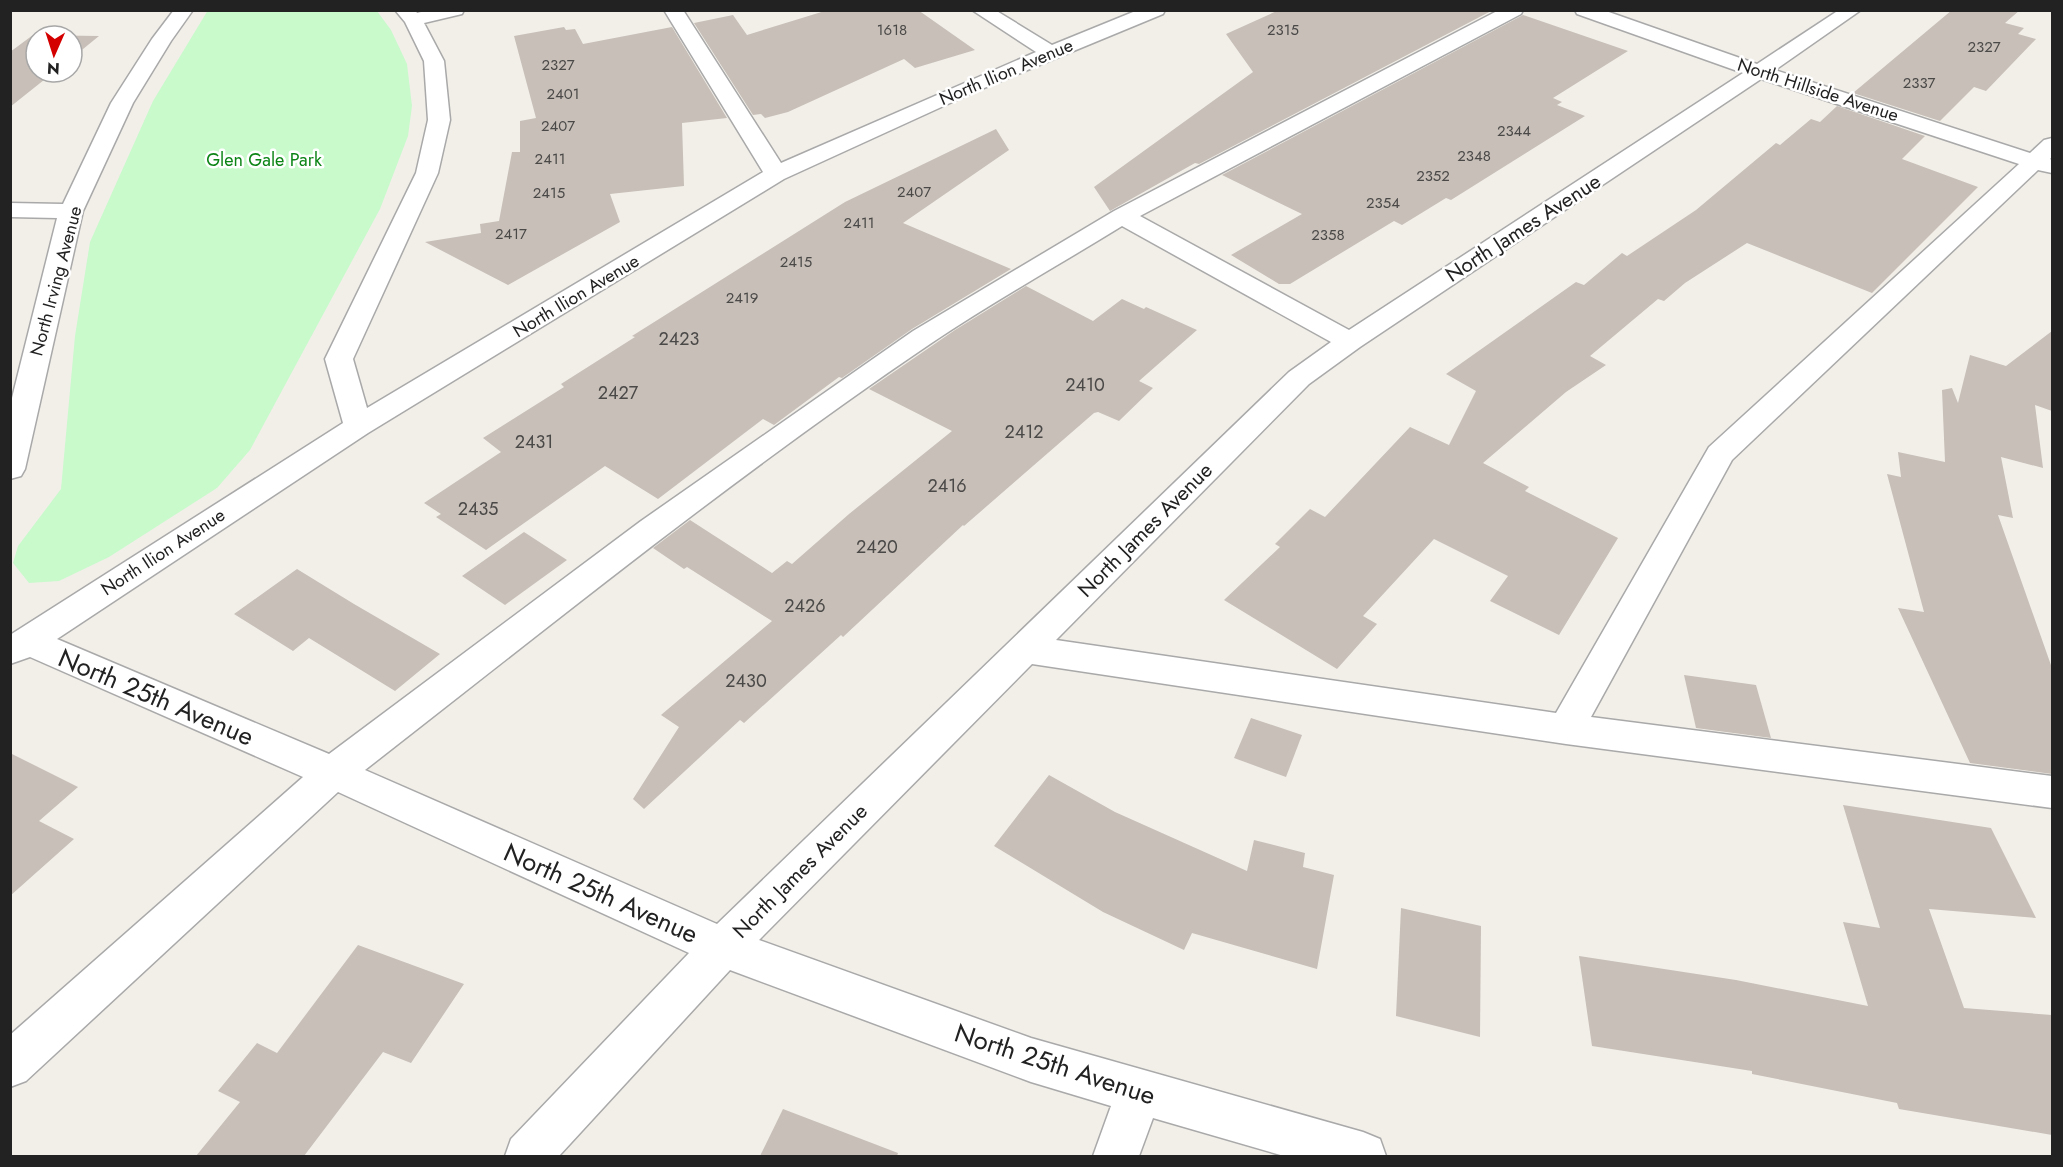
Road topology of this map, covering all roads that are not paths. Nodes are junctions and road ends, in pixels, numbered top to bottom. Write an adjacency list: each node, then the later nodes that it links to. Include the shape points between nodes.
1 (184, 10): 15 (street, North Irving Avenue, via 122,103)
2 (455, 10): 9 (street)
3 (673, 10): 13 (street)
4 (981, 10): 10 (street)
5 (1156, 10): 10 (street, North Ilion Avenue)
6 (1514, 10): 16 (street)
7 (1584, 10): 11 (street, North Hillside Avenue)
8 (1852, 10): 11 (street, North James Avenue)
9 (408, 15): 18 (street, via 434,62 439,120 427,173 339,359)
10 (1050, 52): 13 (street, North Ilion Avenue)
11 (1761, 72): 12 (street, North Hillside Avenue); 17 (street, North James Avenue)
12 (2046, 158): 22 (street, via 1720,454)
13 (776, 174): 18 (street, North Ilion Avenue)
14 (10, 210): 15 (street)
15 (71, 211): 19 (street, North Irving Avenue)
16 (1122, 216): 17 (street); 23 (street, via 922,337 801,422 652,529)
17 (1350, 341): 21 (street, North James Avenue, via 1299,378)
18 (358, 426): 20 (street, North Ilion Avenue)
19 (11, 467)
20 (18, 646): 23 (street, North 25th Avenue)
21 (1025, 649): 22 (street); 25 (street, North James Avenue)
22 (1566, 729): 24 (street)
23 (333, 773): 25 (street, North 25th Avenue); 26 (street)
24 (2052, 792)
25 (723, 947): 27 (street, North 25th Avenue, via 1031,1060); 28 (street, North James Avenue)
26 (10, 1065)
27 (1138, 1092): 29 (street); 30 (street, North 25th Avenue)
28 (528, 1156)
29 (1116, 1156)
30 (1363, 1156)

